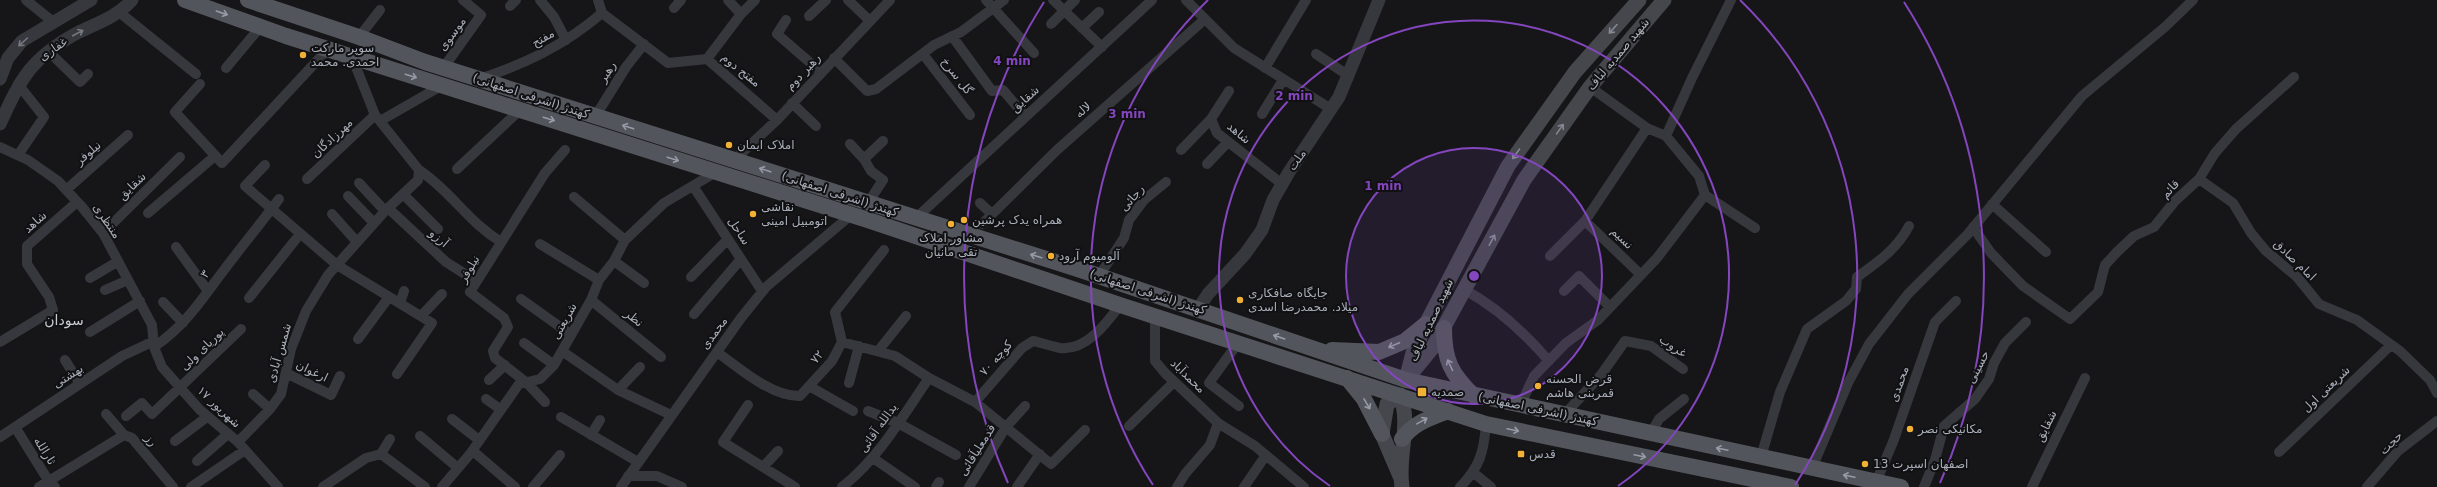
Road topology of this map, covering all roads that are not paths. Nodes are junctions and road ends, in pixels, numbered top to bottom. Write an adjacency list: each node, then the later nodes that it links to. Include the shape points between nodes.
1 (26, 0): 39 (street)
2 (91, 0): 39 (street, غفاری)
3 (132, 0): 31 (street, غفاری)
4 (185, 0): 41 (main road, کهندژ (اشرفی اصفهانی), one-way to 41)
5 (248, 0): 42 (main road, کهندژ (اشرفی اصفهانی))
6 (463, 0): 59 (street, موسوی, via 481,15)
7 (540, 0): 47 (street, via 554,17)
8 (598, 0): 33 (street)
9 (681, 0): 27 (street)
10 (728, 0): 34 (street)
11 (755, 0): 34 (street)
12 (826, 0): 35 (street)
13 (848, 0): 38 (street)
14 (890, 0): 38 (street, رهبر دوم)
15 (986, 0): 28 (street)
16 (1004, 0): 28 (street)
17 (1054, 0): 30 (street)
18 (1075, 0): 30 (street)
19 (1186, 0): 36 (street)
20 (1306, 0): 61 (street)
21 (1379, 0): 65 (street, ملت)
22 (1639, 0): 145 (main road, شهید صمدیه لباف, one-way to 145, via 1575,72 1508,166)
23 (1664, 0): 73 (main road, شهید صمدیه لباف)
24 (1731, 0): 89 (street)
25 (2193, 0): 121 (street, via 2165,27 2082,96)
26 (1149, 1): 49 (street, شقایق)
27 (674, 8)
28 (994, 8): 45 (street); 52 (street)
29 (380, 10): 46 (street)
30 (1064, 10): 40 (street); 43 (street)
31 (119, 12): 51 (street, غفاری, one-way to 31); 64 (street)
32 (1099, 12): 43 (street)
33 (602, 13): 47 (street, مفتح); 48 (street, مفتح دوم)
34 (741, 14): 57 (street)
35 (809, 16)
36 (1205, 19): 61 (street, via 1234,48); 126 (street, لاله, via 1057,150)
37 (786, 20): 62 (street, via 777,34)
38 (870, 21): 56 (street, رهبر دوم)
39 (52, 22): 67 (street, غفاری, one-way to 67, via 22,41 8,58)
40 (1051, 24)
41 (261, 26): 44 (main road, کهندژ (اشرفی اصفهانی)); 60 (street)
42 (330, 27): 44 (main road, via 341,37 337,44); 46 (main road, کهندژ (اشرفی اصفهانی))
43 (1082, 28): 49 (street)
44 (286, 36): 50 (main road, کهندژ (اشرفی اصفهانی))
45 (952, 36): 53 (street); 80 (street, via 992,90 1003,90)
46 (360, 37): 58 (main road, کهندژ (اشرفی اصفهانی))
47 (566, 40): 68 (street, مفتح, via 516,67)
48 (644, 44): 57 (street, مفتح دوم, via 668,63); 81 (street, رهبر, via 626,67)
49 (1102, 47): 80 (street, شقایق)
50 (328, 49): 55 (main road, کهندژ (اشرفی اصفهانی)); 97 (street, via 222,163)
51 (48, 51): 63 (street, via 80,82); 70 (street, غفاری, via 31,66)
52 (1034, 53)
53 (923, 54): 56 (street, via 876,89 867,91); 79 (street, گل سرخ)
54 (1316, 54): 65 (street)
55 (350, 56): 58 (main road, via 349,50 354,50 398,63); 72 (main road, کهندژ (اشرفی اصفهانی), one-way to 72); 82 (street)
56 (834, 58): 62 (street, رهبر دوم)
57 (707, 59): 84 (street, مفتح دوم)
58 (425, 62): 59 (main road, کهندژ (اشرفی اصفهانی))
59 (444, 67): 68 (main road, کهندژ (اشرفی اصفهانی))
60 (226, 68)
61 (1265, 68): 69 (street)
62 (821, 72): 75 (street, رهبر دوم)
63 (88, 74)
64 (196, 74)
65 (1349, 76): 76 (street, ملت)
66 (2294, 77): 107 (street, قائم, via 2236,129)
67 (0, 79)
68 (479, 79): 81 (main road, کهندژ (اشرفی اصفهانی))
69 (1283, 80): 76 (street); 78 (street)
70 (18, 84): 85 (street, غفاری); 96 (street, via 44,117)
71 (200, 84): 97 (street, via 175,112)
72 (441, 86): 77 (main road, کهندژ (اشرفی اصفهانی)); 82 (street)
73 (1590, 87): 87 (street); 149 (main road, شهید صمدیه لباف, one-way to 73, via 1524,180)
74 (1229, 91): 83 (street, شاهد)
75 (792, 103): 84 (street, رهبر دوم); 86 (street)
76 (1331, 109): 110 (street, ملت)
77 (520, 110): 103 (street); 105 (main road, کهندژ (اشرفی اصفهانی), one-way to 105)
78 (1262, 114)
79 (970, 115)
80 (1025, 116): 128 (street, شقایق)
81 (595, 117): 100 (main road, کهندژ (اشرفی اصفهانی), one-way to 81)
82 (377, 118): 104 (street); 106 (street, مهرزادگان)
83 (1211, 119): 91 (street, شاهد, via 1217,133); 95 (street)
84 (778, 120): 100 (street, رهبر دوم)
85 (0, 124)
86 (816, 126)
87 (1647, 128): 89 (street); 129 (street)
88 (128, 135): 112 (street, نیلوفر)
89 (1666, 136): 114 (street, via 1699,176)
90 (883, 141): 99 (street)
91 (1228, 142): 101 (street); 110 (street, شاهد)
92 (850, 144): 99 (street)
93 (0, 147): 96 (street, منتظری)
94 (565, 150): 141 (street, نیلوفر, via 545,173)
95 (1181, 150)
96 (18, 155): 112 (street, منتظری, via 58,181)
97 (215, 156): 124 (street)
98 (180, 157): 136 (street, شقایق)
99 (864, 158): 119 (street, via 871,172 883,180)
100 (734, 160): 119 (main road, کهندژ (اشرفی اصفهانی), one-way to 100)
101 (1207, 164)
102 (265, 165): 122 (street, via 245,186)
103 (457, 169)
104 (420, 170): 113 (street, شمس آبادی, via 418,180); 141 (street, via 439,183 462,211 487,234)
105 (716, 172): 111 (street, شریعتی); 127 (main road, کهندژ (اشرفی اصفهانی))
106 (307, 179)
107 (2199, 179): 133 (street, قائم, via 2154,227 2134,236 2105,265 2098,292 2070,319 2023,286 1991,252); 196 (street, امام صادق, via 2233,203 2251,233 2266,251 2297,277 2319,304 2357,320)
108 (1166, 182): 154 (street, رجائی, via 1144,200 1129,220 1124,238)
109 (359, 183): 123 (street, آرزو)
110 (1282, 184): 178 (street, ملت, via 1262,230)
111 (693, 186): 138 (street, ساحل); 139 (street, شریعتی, via 664,203)
112 (66, 190): 118 (street, منتظری)
113 (404, 194): 123 (street, شمس آبادی); 135 (street)
114 (1705, 195): 134 (street); 153 (street)
115 (348, 196): 130 (street)
116 (574, 198): 139 (street)
117 (279, 199): 122 (street, ۳)
118 (77, 202): 136 (street, منتظری); 191 (street, شاهد, via 27,246 27,264 50,297 53,310)
119 (868, 203): 128 (main road, کهندژ (اشرفی اصفهانی))
120 (980, 204): 126 (street)
121 (1992, 204): 133 (street); 146 (street)
122 (271, 210): 137 (street); 164 (street, ۳)
123 (386, 210): 130 (street, شمس آبادی); 159 (street, آرزو, via 446,262)
124 (148, 213)
125 (332, 214): 140 (street)
126 (992, 214): 131 (street, لاله)
127 (851, 215): 166 (street, محمدی); 176 (main road, کهندژ (اشرفی اصفهانی))
128 (916, 218): 154 (main road, کهندژ (اشرفی اصفهانی), one-way to 128)
129 (1585, 221): 147 (street); 153 (street, نسیم)
130 (374, 223): 140 (street, شمس آبادی)
131 (982, 224)
132 (1909, 226): 278 (street, via 1903,238 1888,255 1857,277 1856,288 1846,301 1807,330 1780,392)
133 (1974, 227): 284 (street, via 1908,294 1870,344 1848,383)
134 (1755, 228)
135 (438, 229)
136 (103, 233): 151 (street, منتظری)
137 (300, 234): 152 (street); 169 (street)
138 (728, 239): 148 (street, ساحل); 155 (street)
139 (625, 240): 150 (street, شریعتی)
140 (357, 242): 152 (street, شمس آبادی)
141 (501, 242): 159 (street, نیلوفر)
142 (540, 244): 158 (street)
143 (176, 246): 164 (street)
144 (884, 250): 192 (street, via 835,312)
145 (1463, 252): 149 (main road); 185 (main road, شهید صمدیه لباف)
146 (2046, 252)
147 (1550, 256)
148 (741, 259): 166 (street, ساحل); 179 (street)
149 (1481, 260): 162 (main road, شهید صمدیه لباف)
150 (614, 261): 158 (street, شریعتی); 160 (street)
151 (117, 262): 156 (street); 157 (street, منتظری)
152 (337, 264): 168 (street); 209 (street, شمس آبادی, via 306,311 291,349)
153 (1641, 275): 177 (street)
154 (1099, 276): 178 (main road, کهندژ (اشرفی اصفهانی))
155 (692, 277)
156 (90, 278)
157 (128, 280): 161 (street); 172 (street, منتظری)
158 (599, 280): 171 (street, شریعتی)
159 (476, 281): 206 (street, نیلوفر, via 470,292 504,318 508,327 493,351 495,358)
160 (644, 283)
161 (105, 290)
162 (1465, 290): 186 (main road, شهید صمدیه لباف); 204 (street, via 1508,318)
163 (1564, 290): 177 (street, via 1579,276)
164 (208, 291): 184 (street, ۳, via 203,301)
165 (404, 291): 175 (street)
166 (762, 292): 201 (street, محمدی)
167 (442, 294): 180 (street)
168 (389, 297): 175 (street); 190 (street)
169 (249, 298)
170 (521, 299): 189 (street)
171 (591, 300): 189 (street, شریعتی); 202 (street, نظر)
172 (140, 301): 188 (street); 194 (street, منتظری, via 152,325)
173 (1956, 301): 288 (street, محمدی, via 1935,322 1893,442)
174 (164, 302): 184 (street)
175 (400, 303): 180 (street)
176 (1120, 305): 182 (main road, کهندژ (اشرفی اصفهانی)); 231 (street, کوچه ۷۰, via 1106,324 1079,347 1060,348 1033,341 1022,348)
177 (1610, 307): 204 (street, via 1598,320 1566,343)
178 (1198, 309): 198 (main road, کهندژ (اشرفی اصفهانی), one-way to 178)
179 (694, 314)
180 (421, 316): 210 (street, via 432,323)
181 (906, 316): 200 (street)
182 (1155, 317): 193 (main road, کهندژ (اشرفی اصفهانی)); 218 (street, محمدآباد, via 1155,361)
183 (2026, 322): 313 (street, حسینی, via 2005,343 1988,379 1975,399 1944,426 1935,460)
184 (183, 323): 194 (street, ۳, via 174,333)
185 (1426, 324): 198 (main road, one-way to 198, via 1405,341 1379,352); 216 (main road, شهید صمدیه لباف, via 1413,353)
186 (1444, 328): 216 (main road, شهید صمدیه لباف, via 1433,347); 227 (main road, one-way to 186, via 1457,380 1446,356)
187 (241, 329): 222 (street, پوریای ولی)
188 (90, 332)
189 (570, 334): 199 (street, شریعتی)
190 (358, 339)
191 (0, 342)
192 (842, 342): 197 (street); 221 (street, ۷۲, via 832,361)
193 (1238, 343): 213 (main road, کهندژ (اشرفی اصفهانی)); 234 (street, via 1209,383)
194 (154, 344): 220 (street, بهشتی, via 122,356); 222 (street, ۱۷ شهریور, via 162,367)
195 (524, 344): 205 (street)
196 (2391, 345): 224 (street, امام صادق, via 2430,380); 272 (street, شریعتی اول)
197 (859, 346): 200 (street); 219 (street)
198 (1316, 350): 216 (main road, کهندژ (اشرفی اصفهانی))
199 (562, 351): 205 (street, شریعتی); 223 (street)
200 (878, 351): 212 (street, via 895,356)
201 (717, 352): 221 (street, ۷۲, via 756,380 789,396 800,396); 242 (street, محمدی)
202 (661, 357)
203 (65, 360): 220 (street)
204 (1549, 361): 235 (street, via 1534,376)
205 (554, 364): 217 (street, شریعتی, via 540,379)
206 (505, 365): 215 (street); 217 (street, نیلوفر)
207 (640, 367): 223 (street)
208 (1683, 369): 243 (street, غروب, via 1651,346 1625,341 1601,375)
209 (286, 373): 211 (street, ارغوان, via 331,395); 236 (street, شمس آبادی, via 281,394)
210 (397, 374)
211 (340, 376)
212 (929, 378): 231 (street); 250 (street, یدالله آقائی)
213 (1347, 378): 226 (main road, کهندژ (اشرفی اصفهانی)); 258 (main road, one-way to 258, via 1364,399)
214 (2085, 378): 314 (street, شقایق)
215 (489, 380)
216 (1406, 380): 226 (main road); 227 (main road, کهندژ (اشرفی اصفهانی))
217 (527, 382): 230 (street, نیلوفر); 237 (street, شریعتی, via 519,384)
218 (1174, 382): 251 (street, محمدآباد); 253 (street)
219 (849, 383)
220 (80, 384): 254 (street, بهشتی)
221 (808, 386): 238 (street)
222 (180, 388): 244 (street, پوریای ولی, via 152,414 142,403); 245 (street, ۱۷ شهریور)
223 (618, 390): 242 (street)
224 (2437, 393)
225 (253, 394): 236 (street)
226 (1400, 395): 239 (main road, کهندژ (اشرفی اصفهانی)); 258 (main road, via 1387,404); 265 (main road, via 1405,409)
227 (1474, 396): 235 (main road, کهندژ (اشرفی اصفهانی))
228 (486, 399): 237 (street)
229 (1684, 399): 259 (street, via 1659,419)
230 (545, 402)
231 (975, 402): 255 (street)
232 (748, 405): 282 (street, via 723,442)
233 (1025, 406): 255 (street, قدمعلیآقائی)
234 (1239, 406)
235 (1520, 406): 243 (main road, کهندژ (اشرفی اصفهانی))
236 (270, 409): 268 (street, شمس آبادی)
237 (500, 409): 266 (street, شریعتی)
238 (853, 411)
239 (1448, 411): 252 (main road, کهندژ (اشرفی اصفهانی)); 265 (main road, one-way to 239, via 1409,429)
240 (868, 412): 250 (street)
241 (106, 414): 260 (street, رز)
242 (671, 415): 281 (street, محمدی)
243 (1564, 415): 259 (main road, کهندژ (اشرفی اصفهانی))
244 (126, 416)
245 (207, 416): 257 (street, ۱۷ شهریور); 267 (street)
246 (561, 417): 261 (street)
247 (452, 419): 266 (street)
248 (600, 420): 261 (street)
249 (2437, 421): 315 (street, حجت, via 2398,451)
250 (898, 423): 276 (street); 279 (street, یدالله آقائی)
251 (1218, 423): 277 (street, محمدآباد); 306 (street, via 1210,446)
252 (1486, 424): 285 (street, via 1484,447); 311 (main road, کهندژ (اشرفی اصفهانی), one-way to 311)
253 (1130, 426)
254 (15, 427): 263 (street, بهشتی); 289 (street, ثارالله)
255 (1006, 427): 274 (street); 304 (street, قدمعلیآقائی)
256 (1085, 430): 274 (street, via 1051,464)
257 (228, 434): 268 (street, ۱۷ شهریور); 280 (street)
258 (1382, 434): 287 (main road)
259 (1650, 434): 278 (main road, کهندژ (اشرفی اصفهانی), one-way to 259)
260 (124, 435): 289 (street); 292 (street, رز, via 132,438)
261 (591, 435): 281 (street)
262 (420, 436): 283 (street)
263 (0, 437)
264 (390, 439): 273 (street)
265 (1402, 439): 287 (main road)
266 (479, 440): 270 (street, شریعتی)
267 (175, 442)
268 (238, 442): 269 (street, ۱۷ شهریور)
269 (245, 450): 293 (street); 294 (street, ۱۷ شهریور)
270 (473, 450): 283 (street, شریعتی); 297 (street)
271 (778, 451): 282 (street)
272 (2280, 452)
273 (380, 454): 290 (street, via 366,458); 295 (street)
274 (1040, 454): 305 (street)
275 (560, 455): 298 (street)
276 (956, 455)
277 (1266, 455): 307 (street); 308 (street, محمدآباد)
278 (1761, 457): 284 (main road, کهندژ (اشرفی اصفهانی))
279 (873, 458): 302 (street, یدالله آقائی, via 862,472); 303 (street)
280 (197, 461)
281 (638, 462): 286 (street, محمدی)
282 (763, 467): 301 (street)
283 (458, 468): 296 (street, شریعتی)
284 (1812, 468): 288 (main road, کهندژ (اشرفی اصفهانی), one-way to 284)
285 (1474, 473): 309 (street); 310 (street)
286 (628, 476): 299 (street, محمدی); 300 (street, via 657,476)
287 (1401, 481)
288 (1876, 482): 312 (main road, کهندژ (اشرفی اصفهانی))
289 (51, 484): 291 (street)
290 (325, 486)
291 (39, 487)
292 (174, 487)
293 (191, 487)
294 (278, 487)
295 (425, 487)
296 (442, 487)
297 (516, 487)
298 (533, 487)
299 (621, 487)
300 (682, 487)
301 (795, 487)
302 (842, 487)
303 (915, 487)
304 (969, 487)
305 (1017, 487)
306 (1177, 487)
307 (1244, 487)
308 (1304, 487)
309 (1460, 487)
310 (1491, 487)
311 (1791, 487)
312 (1901, 487)
313 (1924, 487)
314 (2032, 487)
315 (2367, 487)

